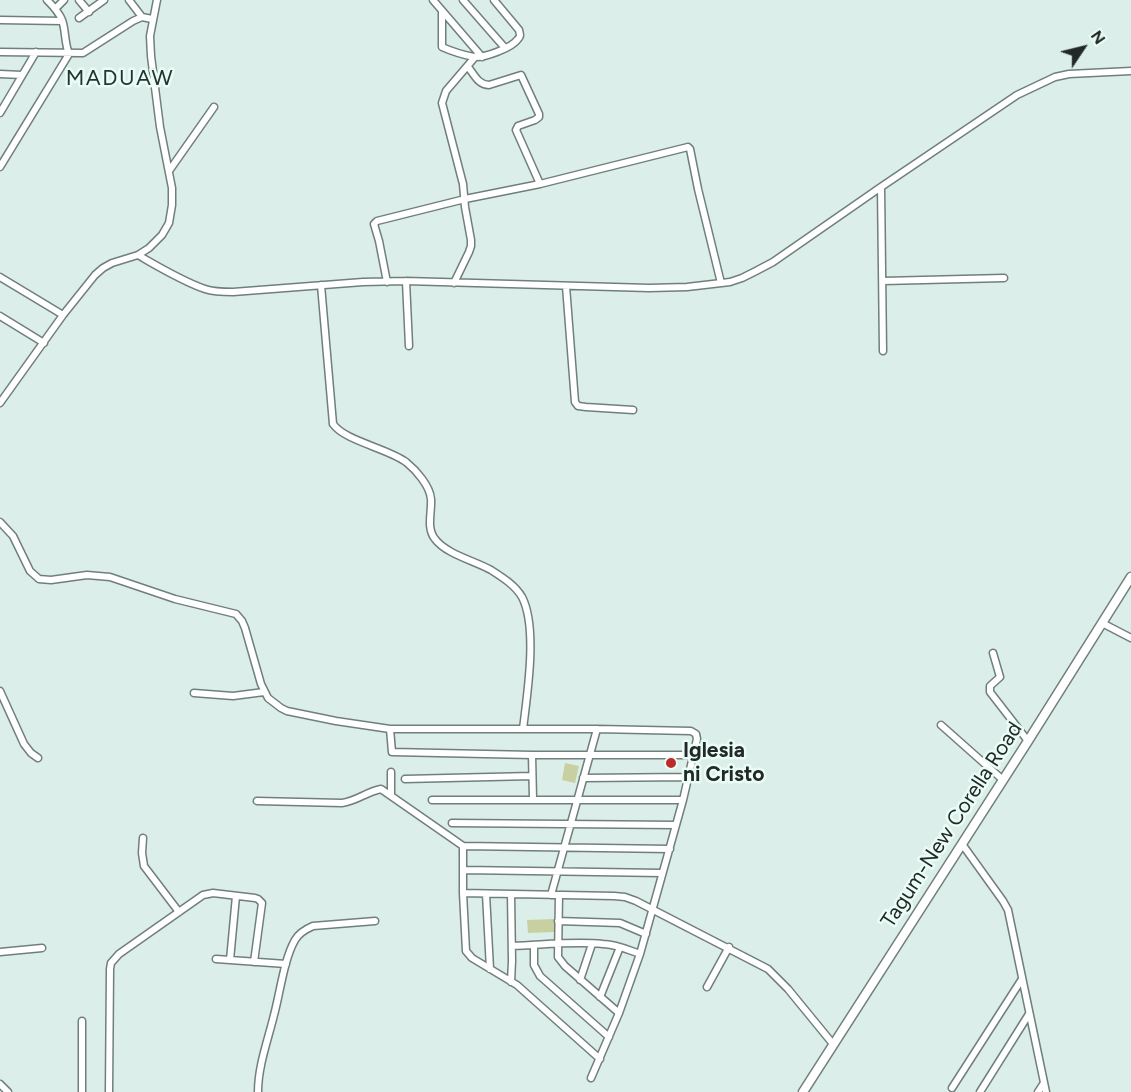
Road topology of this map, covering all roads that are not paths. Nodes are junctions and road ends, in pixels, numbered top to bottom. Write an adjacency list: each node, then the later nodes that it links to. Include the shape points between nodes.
1 (47, 0): 10 (street)
2 (64, 0): 10 (street)
3 (79, 0): 12 (street)
4 (104, 0): 12 (street)
5 (129, 0): 14 (street)
6 (157, 0): 15 (street)
7 (433, 0): 11 (street)
8 (463, 0): 19 (street)
9 (494, 0): 19 (street, via 520,33 517,41)
10 (55, 9): 17 (street)
11 (442, 11): 24 (street); 24 (street, via 442,47)
12 (89, 12): 13 (street)
13 (79, 18)
14 (142, 18): 15 (street); 23 (street, via 127,23 88,51)
15 (152, 19): 32 (street, via 151,56)
16 (0, 20): 17 (street)
17 (63, 21): 18 (street)
18 (65, 44): 22 (street); 23 (street)
19 (505, 48): 24 (street)
20 (0, 52): 21 (street)
21 (36, 52): 22 (street); 28 (street)
22 (61, 53): 23 (street)
23 (69, 54): 31 (street)
24 (478, 57): 25 (street)
25 (468, 67): 33 (street, via 481,84 489,86 521,75 540,114 516,130); 35 (street, via 446,91 442,103)
26 (1131, 70): 34 (street, via 1069,74 1036,85)
27 (0, 74): 28 (street)
28 (22, 75): 30 (street)
29 (214, 107): 32 (street)
30 (0, 112)
31 (0, 167)
32 (169, 171): 36 (street, via 169,223 162,235)
33 (540, 184): 35 (street); 43 (street, via 689,147)
34 (881, 187): 40 (street); 43 (street, via 772,262 742,278)
35 (465, 199): 41 (street, via 374,224); 42 (street, via 471,246)
36 (138, 255): 44 (street, via 182,279 216,291); 46 (street, via 103,268)
37 (0, 277): 46 (street)
38 (1004, 278): 40 (street)
39 (406, 281): 41 (street); 42 (street); 49 (street)
40 (883, 281): 50 (street)
41 (387, 282): 44 (street)
42 (454, 283): 45 (street)
43 (721, 283): 45 (street, via 687,287)
44 (321, 285): 63 (street, via 333,424 347,435 406,462 429,490 431,534 436,541 493,572 523,599 530,654)
45 (566, 286): 52 (street, via 575,402 578,406)
46 (63, 315): 48 (street)
47 (0, 316): 48 (street)
48 (44, 342): 51 (street)
49 (409, 346)
50 (883, 351)
51 (0, 403)
52 (633, 410)
53 (0, 522): 59 (street, via 39,579 110,577 236,614 245,628)
54 (1130, 579): 55 (main road, Tagum-New Corella Road)
55 (1102, 623): 56 (street); 65 (main road, Tagum-New Corella Road)
56 (1131, 638)
57 (993, 653): 65 (street, via 1000,677 990,686 990,692)
58 (0, 691): 69 (street, via 24,744)
59 (264, 692): 60 (street, via 233,696); 62 (street, via 281,708 296,713)
60 (195, 693)
61 (940, 725): 75 (street)
62 (390, 729): 63 (street); 66 (street, via 392,752)
63 (523, 729): 64 (street)
64 (597, 729): 67 (street); 68 (street, via 694,732)
65 (1028, 741): 75 (main road, Tagum-New Corella Road)
66 (532, 755): 67 (street); 71 (street)
67 (590, 755): 68 (street); 72 (street)
68 (694, 755): 73 (street)
69 (38, 758)
70 (391, 772): 76 (street)
71 (532, 776): 74 (street); 77 (street)
72 (583, 777): 73 (street); 79 (street)
73 (689, 777): 80 (street)
74 (405, 779)
75 (1003, 780): 86 (main road, Tagum-New Corella Road)
76 (391, 795): 81 (street, via 381,789 342,803); 87 (street)
77 (532, 799): 78 (street); 79 (street)
78 (432, 800)
79 (578, 800): 80 (street); 83 (street)
80 (683, 800): 84 (street)
81 (257, 801)
82 (452, 823): 83 (street)
83 (571, 824): 84 (street); 88 (street)
84 (676, 825): 89 (street)
85 (143, 838): 100 (street, via 144,867)
86 (962, 844): 118 (street, via 1006,906); 127 (main road, Tagum-New Corella Road)
87 (463, 846): 88 (street); 90 (street)
88 (564, 848): 89 (street); 91 (street)
89 (670, 849): 92 (street)
90 (464, 870): 91 (street); 93 (street)
91 (558, 871): 92 (street); 96 (street)
92 (662, 873): 99 (street)
93 (463, 893): 94 (street); 117 (street, via 466,951)
94 (486, 894): 95 (street); 117 (street)
95 (511, 894): 96 (street); 106 (street)
96 (551, 895): 97 (street)
97 (559, 895): 99 (street, via 625,897); 102 (street)
98 (236, 896): 100 (street, via 210,893); 114 (street); 115 (street, via 255,898 262,903)
99 (652, 908): 103 (street); 109 (street)
100 (179, 912): 135 (street, via 111,963)
101 (375, 921): 116 (street, via 313,926 293,943)
102 (558, 921): 103 (street, via 620,923); 104 (street)
103 (645, 934): 112 (street)
104 (558, 944): 105 (street); 107 (street); 119 (street, via 560,962)
105 (592, 944): 108 (street); 119 (street)
106 (512, 946): 107 (street); 120 (street)
107 (534, 946): 126 (street, via 534,965 540,976)
108 (620, 947): 112 (street); 122 (street)
109 (729, 947): 121 (street); 127 (street, via 773,973)
110 (42, 948): 111 (street)
111 (0, 952)
112 (640, 954): 123 (street)
113 (216, 959): 114 (street)
114 (230, 960): 115 (street)
115 (254, 962): 116 (street)
116 (286, 964): 136 (street)
117 (490, 969): 120 (street)
118 (1022, 979): 124 (street); 132 (street)
119 (580, 980): 122 (street)
120 (511, 982): 128 (street)
121 (707, 987)
122 (600, 997): 123 (street)
123 (619, 1013): 126 (street)
124 (1029, 1014): 130 (street); 138 (street)
125 (82, 1021): 134 (street)
126 (609, 1037): 128 (street)
127 (833, 1044): 137 (main road, Tagum-New Corella Road)
128 (600, 1059): 129 (street)
129 (591, 1078)
130 (1044, 1083): 139 (street); 140 (street)
131 (0, 1084): 133 (street)
132 (952, 1088)
133 (8, 1092)
134 (82, 1092)
135 (109, 1092)
136 (258, 1092)
137 (803, 1092)
138 (980, 1092)
139 (1038, 1092)
140 (1046, 1092)

